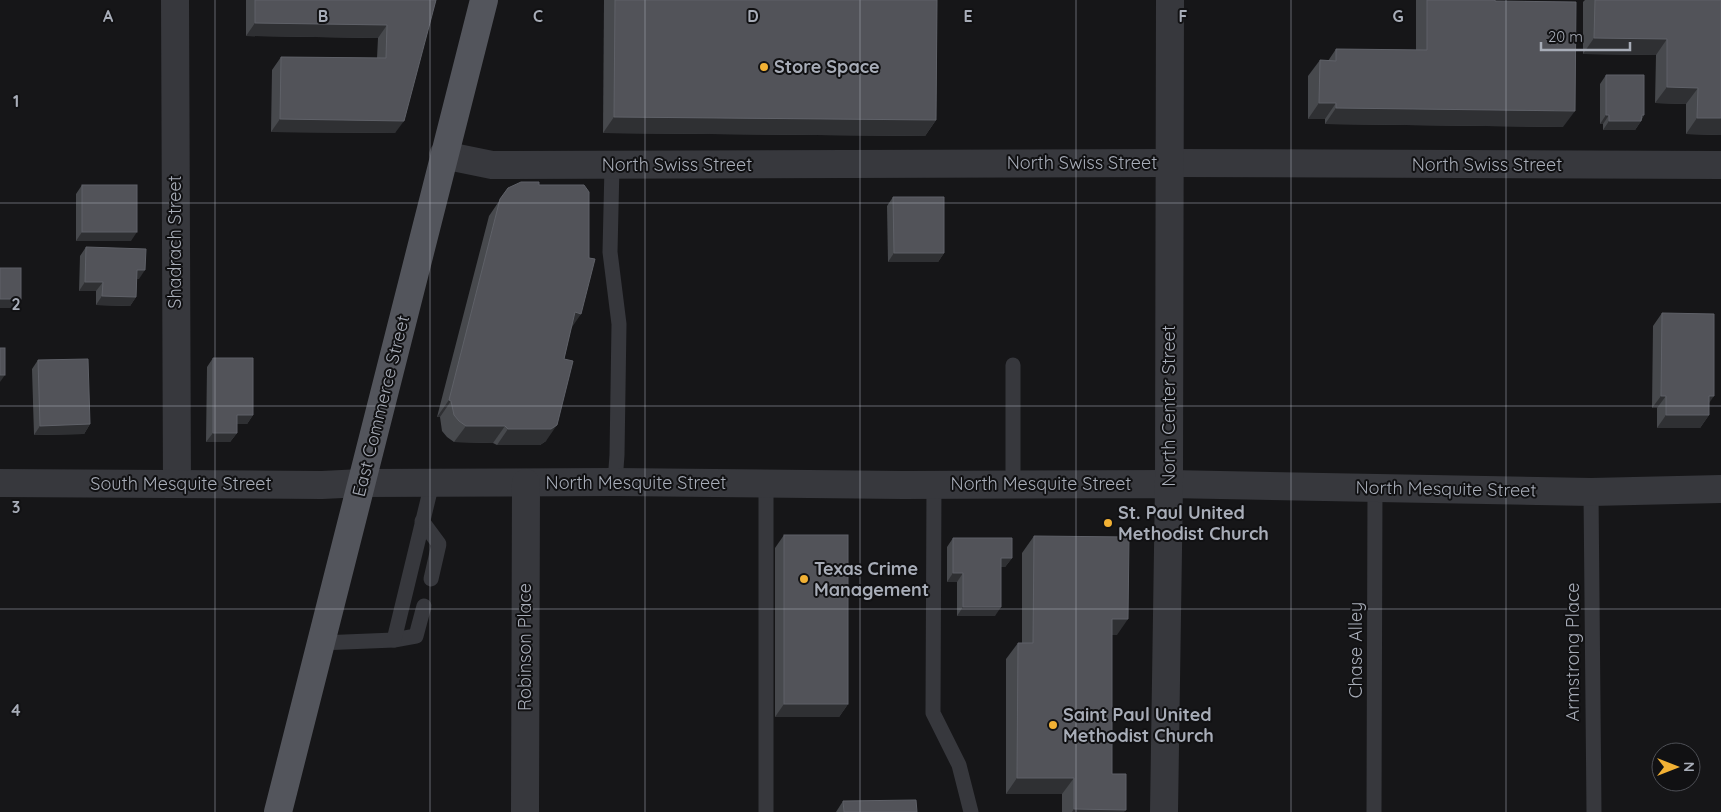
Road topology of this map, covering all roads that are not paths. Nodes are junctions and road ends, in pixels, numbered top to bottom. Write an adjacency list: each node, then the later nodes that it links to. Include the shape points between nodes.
1 (175, 0): 11 (street, Shadrach Street)
2 (484, 0): 4 (main road, East Commerce Street)
3 (1170, 0): 5 (street, North Center Street)
4 (443, 155): 7 (street, North Swiss Street, via 492,165); 12 (main road, East Commerce Street)
5 (1169, 163): 6 (street, North Swiss Street); 7 (street, North Swiss Street); 18 (street, North Center Street)
6 (1721, 165)
7 (612, 166): 9 (lane, via 610,252 619,324)
8 (1013, 365): 17 (lane)
9 (615, 482): 14 (street, North Mesquite Street); 15 (street, North Mesquite Street)
10 (0, 483): 11 (street, South Mesquite Street)
11 (177, 483): 12 (street, South Mesquite Street)
12 (362, 483): 13 (street, North Mesquite Street); 26 (main road, East Commerce Street)
13 (432, 483): 14 (street, North Mesquite Street); 22 (lane)
14 (526, 483): 28 (street, Robinson Place)
15 (766, 484): 16 (street, North Mesquite Street); 29 (lane)
16 (934, 484): 17 (street, North Mesquite Street); 30 (lane, via 932,713 959,766)
17 (1013, 484): 18 (street, North Mesquite Street)
18 (1169, 484): 19 (street, North Mesquite Street); 31 (street, North Center Street)
19 (1375, 488): 21 (street, North Mesquite Street); 32 (lane, Chase Alley)
20 (1721, 489): 21 (street, North Mesquite Street)
21 (1591, 492): 33 (lane, Armstrong Place)
22 (422, 521): 23 (lane, via 439,544); 25 (lane)
23 (430, 579)
24 (424, 606): 25 (lane, via 416,636)
25 (394, 640): 26 (lane)
26 (320, 643): 27 (main road, East Commerce Street)
27 (278, 812)
28 (526, 812)
29 (766, 812)
30 (971, 812)
31 (1164, 812)
32 (1374, 812)
33 (1594, 812)

